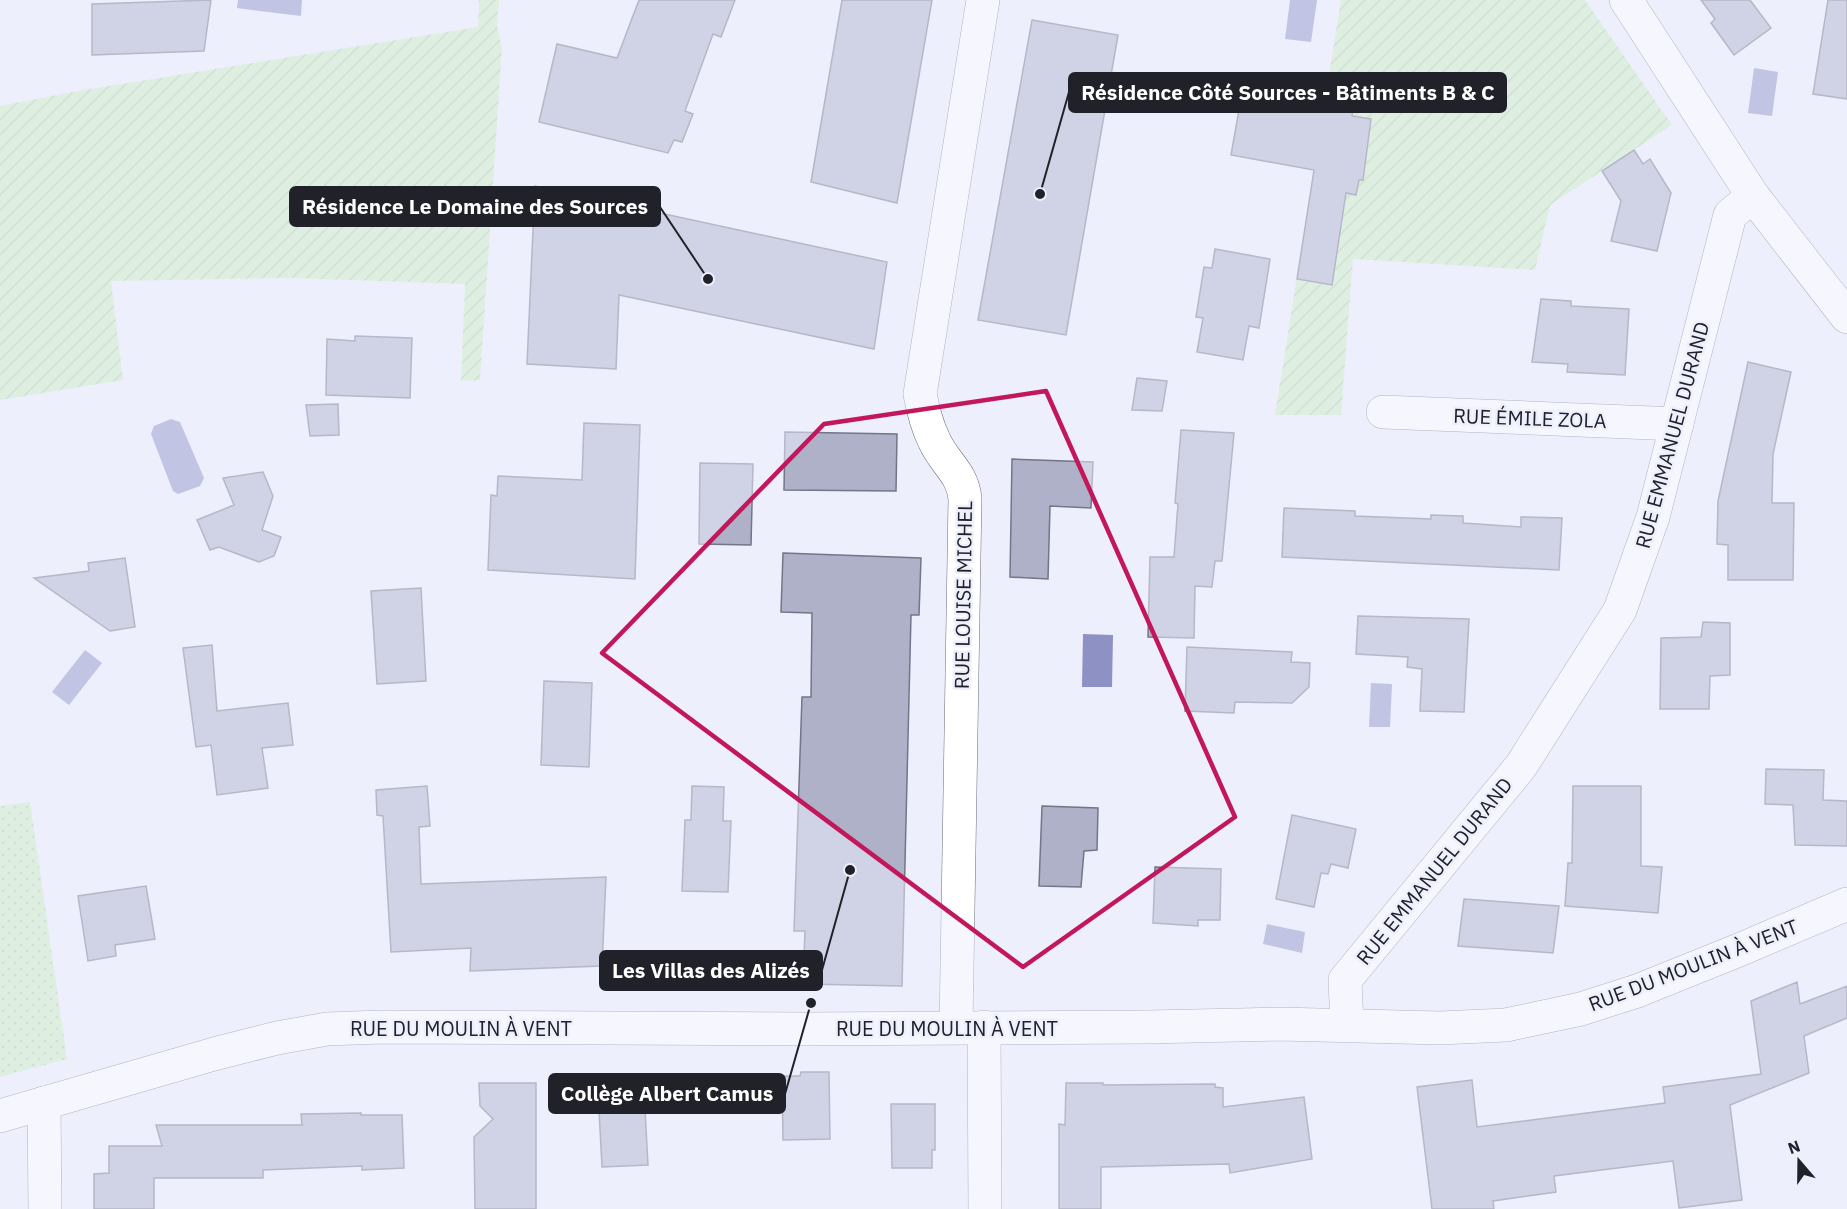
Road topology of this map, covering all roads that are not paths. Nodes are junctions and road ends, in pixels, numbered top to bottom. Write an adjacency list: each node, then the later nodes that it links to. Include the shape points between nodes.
1 (983, 0): 9 (street, RUE LOUISE MICHEL, via 920,394 934,441 957,473 965,498)
2 (1626, 0): 3 (street)
3 (1754, 196): 4 (street); 6 (street, RUE EMMANUEL DURAND, via 1730,215)
4 (1847, 317)
5 (1383, 412): 6 (street, RUE ÉMILE ZOLA)
6 (1677, 424): 8 (street, RUE EMMANUEL DURAND, via 1653,517 1620,610 1521,766 1345,980)
7 (1847, 904): 8 (street, RUE DU MOULIN À VENT, via 1668,979 1581,1009 1506,1025)
8 (1347, 1025): 9 (street, RUE DU MOULIN À VENT)
9 (970, 1027): 10 (street, RUE DU MOULIN À VENT, via 327,1029 214,1054); 13 (street, RUE LOUISE MICHEL)
10 (44, 1103): 11 (street, RUE DU MOULIN À VENT); 12 (street)
11 (0, 1116)
12 (45, 1209)
13 (985, 1209)

